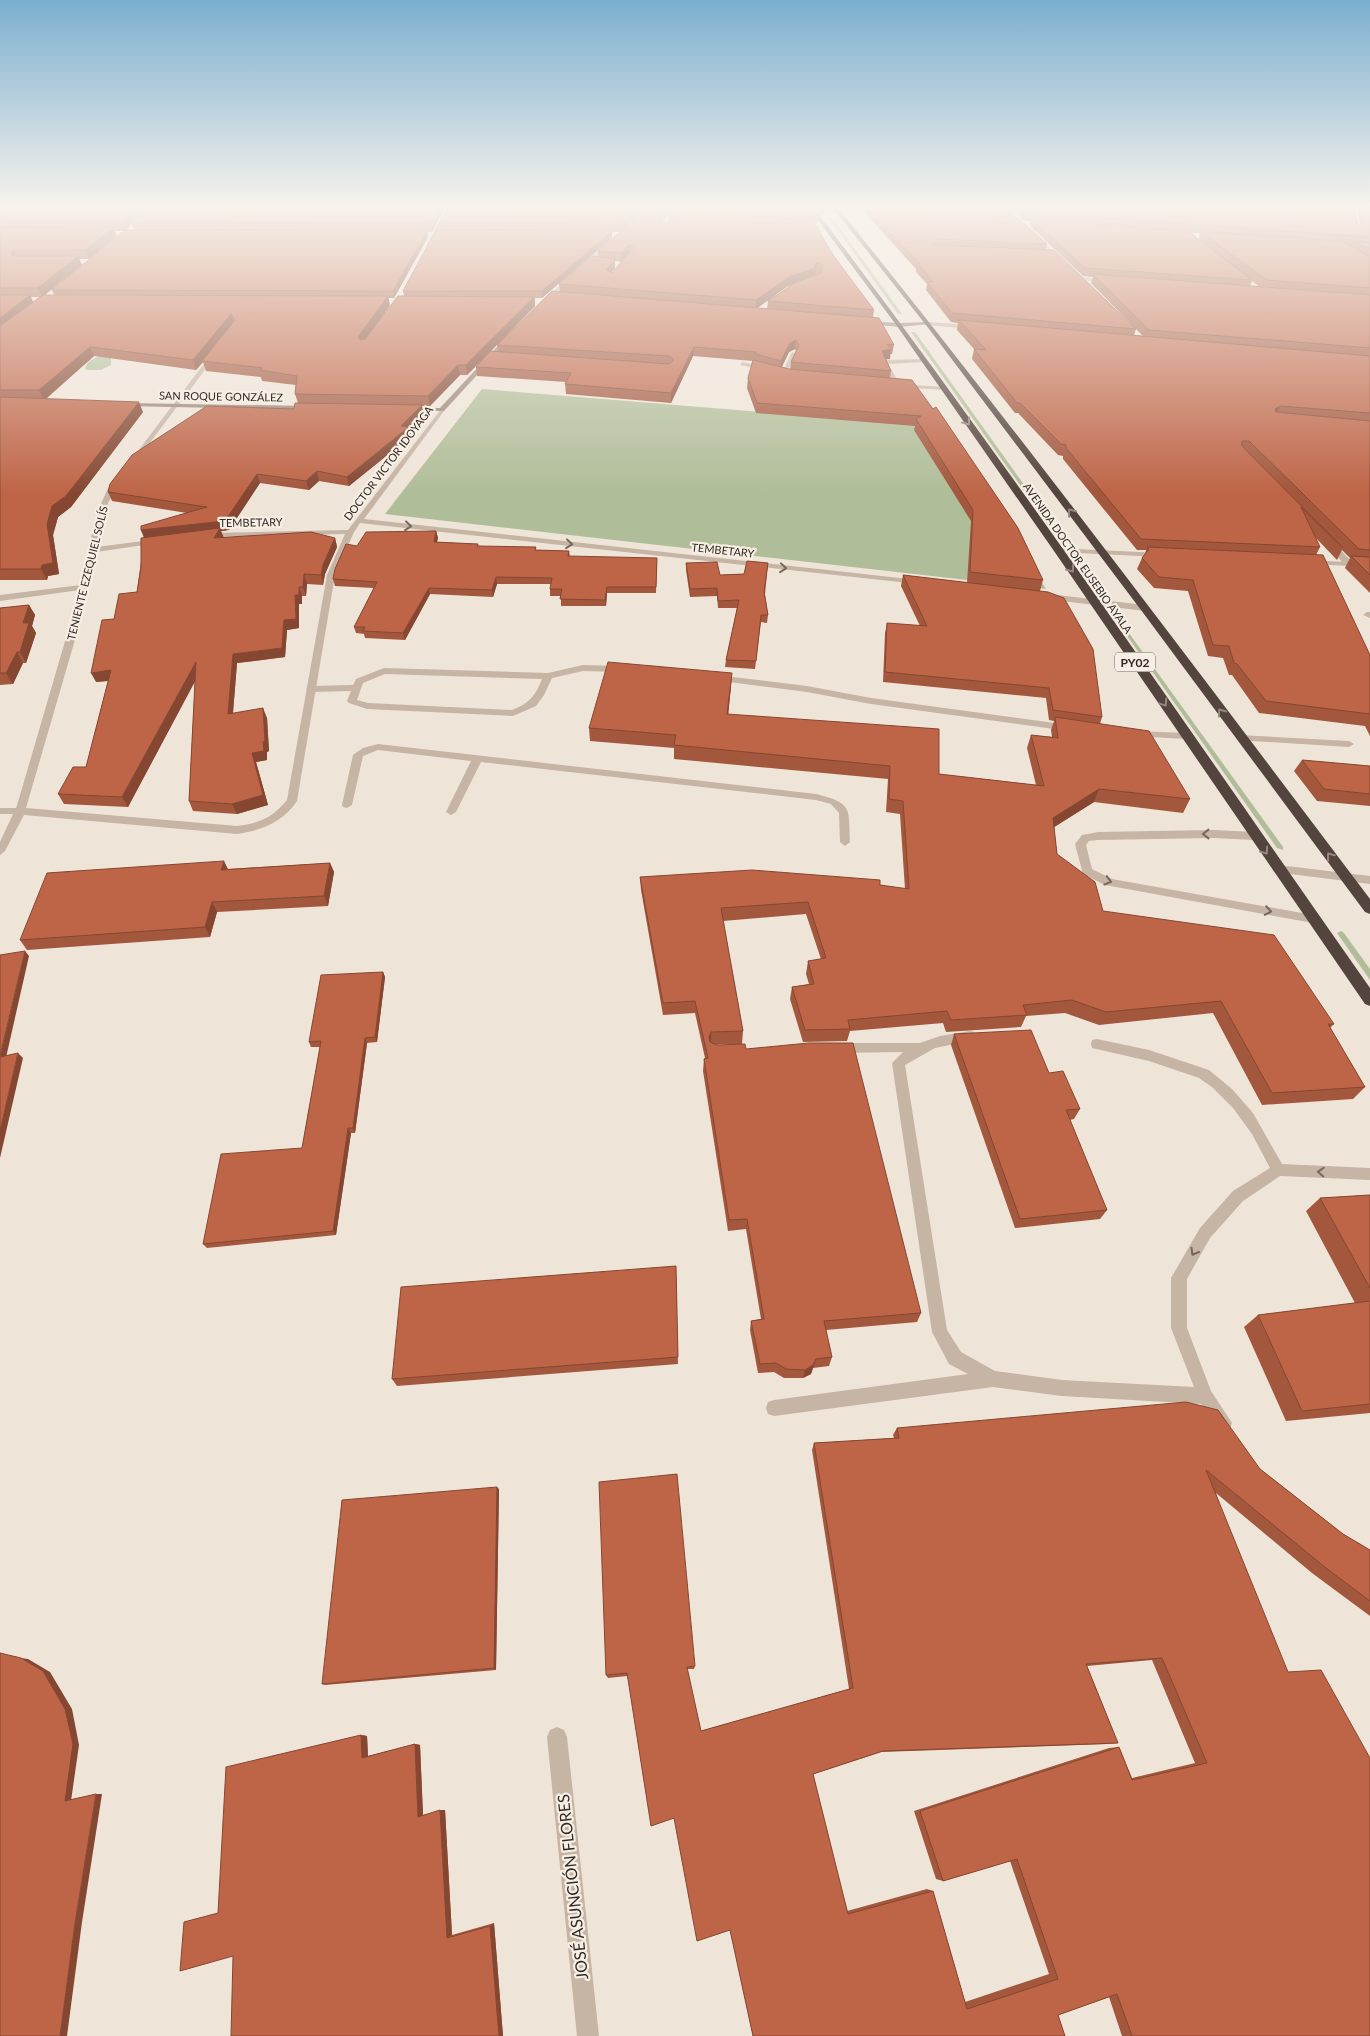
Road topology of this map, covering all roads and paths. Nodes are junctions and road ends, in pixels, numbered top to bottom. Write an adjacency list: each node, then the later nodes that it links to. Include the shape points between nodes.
1 (882, 303): 5 (highway, AVENIDA DOCTOR EUSEBIO AYALA / PY02)
2 (911, 303): 4 (highway, AVENIDA DOCTOR EUSEBIO AYALA / PY02)
3 (861, 322): 5 (street)
4 (928, 324): 5 (street); 6 (street); 27 (highway, AVENIDA DOCTOR EUSEBIO AYALA / PY02, one-way to 4)
5 (898, 325): 12 (highway, AVENIDA DOCTOR EUSEBIO AYALA / PY02)
6 (977, 328)
7 (517, 329): 10 (street, DOCTOR VICTOR IDOYAGA)
8 (217, 351): 16 (street, TENIENTE EZEQUIEL SOLÍS)
9 (794, 353): 13 (street, via 786,374)
10 (489, 357): 11 (street); 19 (street, DOCTOR VICTOR IDOYAGA)
11 (503, 358)
12 (923, 360): 14 (highway, AVENIDA DOCTOR EUSEBIO AYALA / PY02); 14 (street, via 884,362 894,387)
13 (742, 364)
14 (946, 392): 26 (highway, AVENIDA DOCTOR EUSEBIO AYALA / PY02, one-way to 26)
15 (118, 404): 16 (street, SAN ROQUE GONZÁLEZ)
16 (176, 405): 17 (street, SAN ROQUE GONZÁLEZ); 25 (street, TENIENTE EZEQUIEL SOLÍS, via 108,492)
17 (316, 408)
18 (396, 409): 19 (street)
19 (442, 410): 20 (street, DOCTOR VICTOR IDOYAGA)
20 (359, 521): 21 (street, DOCTOR VICTOR IDOYAGA); 32 (street, TEMBETARY, one-way to 32)
21 (350, 532): 22 (street, TEMBETARY); 42 (street, DOCTOR VICTOR IDOYAGA, via 331,575)
22 (203, 535)
23 (1322, 536): 30 (street)
24 (165, 540): 25 (street)
25 (93, 550): 33 (street, TENIENTE EZEQUIEL SOLÍS)
26 (1058, 550): 27 (street); 36 (highway, AVENIDA DOCTOR EUSEBIO AYALA / PY02, one-way to 36)
27 (1102, 552): 28 (street); 37 (highway, AVENIDA DOCTOR EUSEBIO AYALA / PY02)
28 (1171, 555)
29 (1300, 562): 30 (street)
30 (1349, 564): 31 (street)
31 (1370, 565)
32 (925, 583)
33 (85, 586): 35 (street); 51 (street, TENIENTE EZEQUIEL SOLÍS)
34 (1035, 595): 36 (street)
35 (0, 598)
36 (1094, 602): 37 (street); 45 (highway, AVENIDA DOCTOR EUSEBIO AYALA / PY02, one-way to 45)
37 (1145, 608): 46 (highway, AVENIDA DOCTOR EUSEBIO AYALA / PY02, one-way to 37)
38 (635, 670): 39 (street, via 596,666)
39 (548, 676): 41 (street, via 384,671 359,681); 41 (street, via 539,699 527,708 513,712 366,706 352,701)
40 (704, 677): 43 (street)
41 (356, 688): 42 (street)
42 (311, 689): 51 (street, DOCTOR VICTOR IDOYAGA, via 292,801 279,816 257,827 219,830)
43 (1078, 729)
44 (1127, 734): 45 (street)
45 (1186, 736): 53 (highway, AVENIDA DOCTOR EUSEBIO AYALA / PY02)
46 (1240, 738): 47 (street); 57 (highway, AVENIDA DOCTOR EUSEBIO AYALA / PY02, one-way to 46)
47 (1349, 744)
48 (477, 760): 49 (street, via 378,747 366,750 358,755); 52 (street); 54 (street, via 816,796 835,802 844,812)
49 (347, 805)
50 (0, 811): 51 (street)
51 (20, 811): 55 (street, TENIENTE EZEQUIEL SOLÍS)
52 (451, 812)
53 (1255, 836): 56 (highway, AVENIDA DOCTOR EUSEBIO AYALA / PY02, one-way to 56); 60 (street, one-way to 60, via 1098,836 1086,838 1080,844 1087,870 1109,882)
54 (846, 842)
55 (0, 851)
56 (1278, 869): 57 (street); 60 (highway, AVENIDA DOCTOR EUSEBIO AYALA / PY02)
57 (1346, 878): 58 (street); 59 (highway, AVENIDA DOCTOR EUSEBIO AYALA / PY02)
58 (1370, 880)
59 (1370, 908)
60 (1313, 919): 61 (highway, AVENIDA DOCTOR EUSEBIO AYALA / PY02)
61 (1370, 1000)
62 (984, 1035): 64 (street, via 949,1038)
63 (1097, 1044): 66 (street, via 1141,1052 1203,1073 1227,1093 1245,1115 1266,1144)
64 (918, 1047): 65 (street); 68 (street, via 898,1063 940,1332 955,1358)
65 (822, 1048)
66 (1278, 1170): 67 (street, one-way to 66); 69 (street, one-way to 69, via 1238,1196 1205,1233 1179,1278 1178,1328)
67 (1370, 1174)
68 (992, 1379): 69 (street, via 1062,1388); 70 (street)
69 (1205, 1396): 71 (street)
70 (774, 1408)
71 (1233, 1436)
72 (557, 1737): 73 (street, JOSÉ ASUNCIÓN FLORES)
73 (588, 2036)

